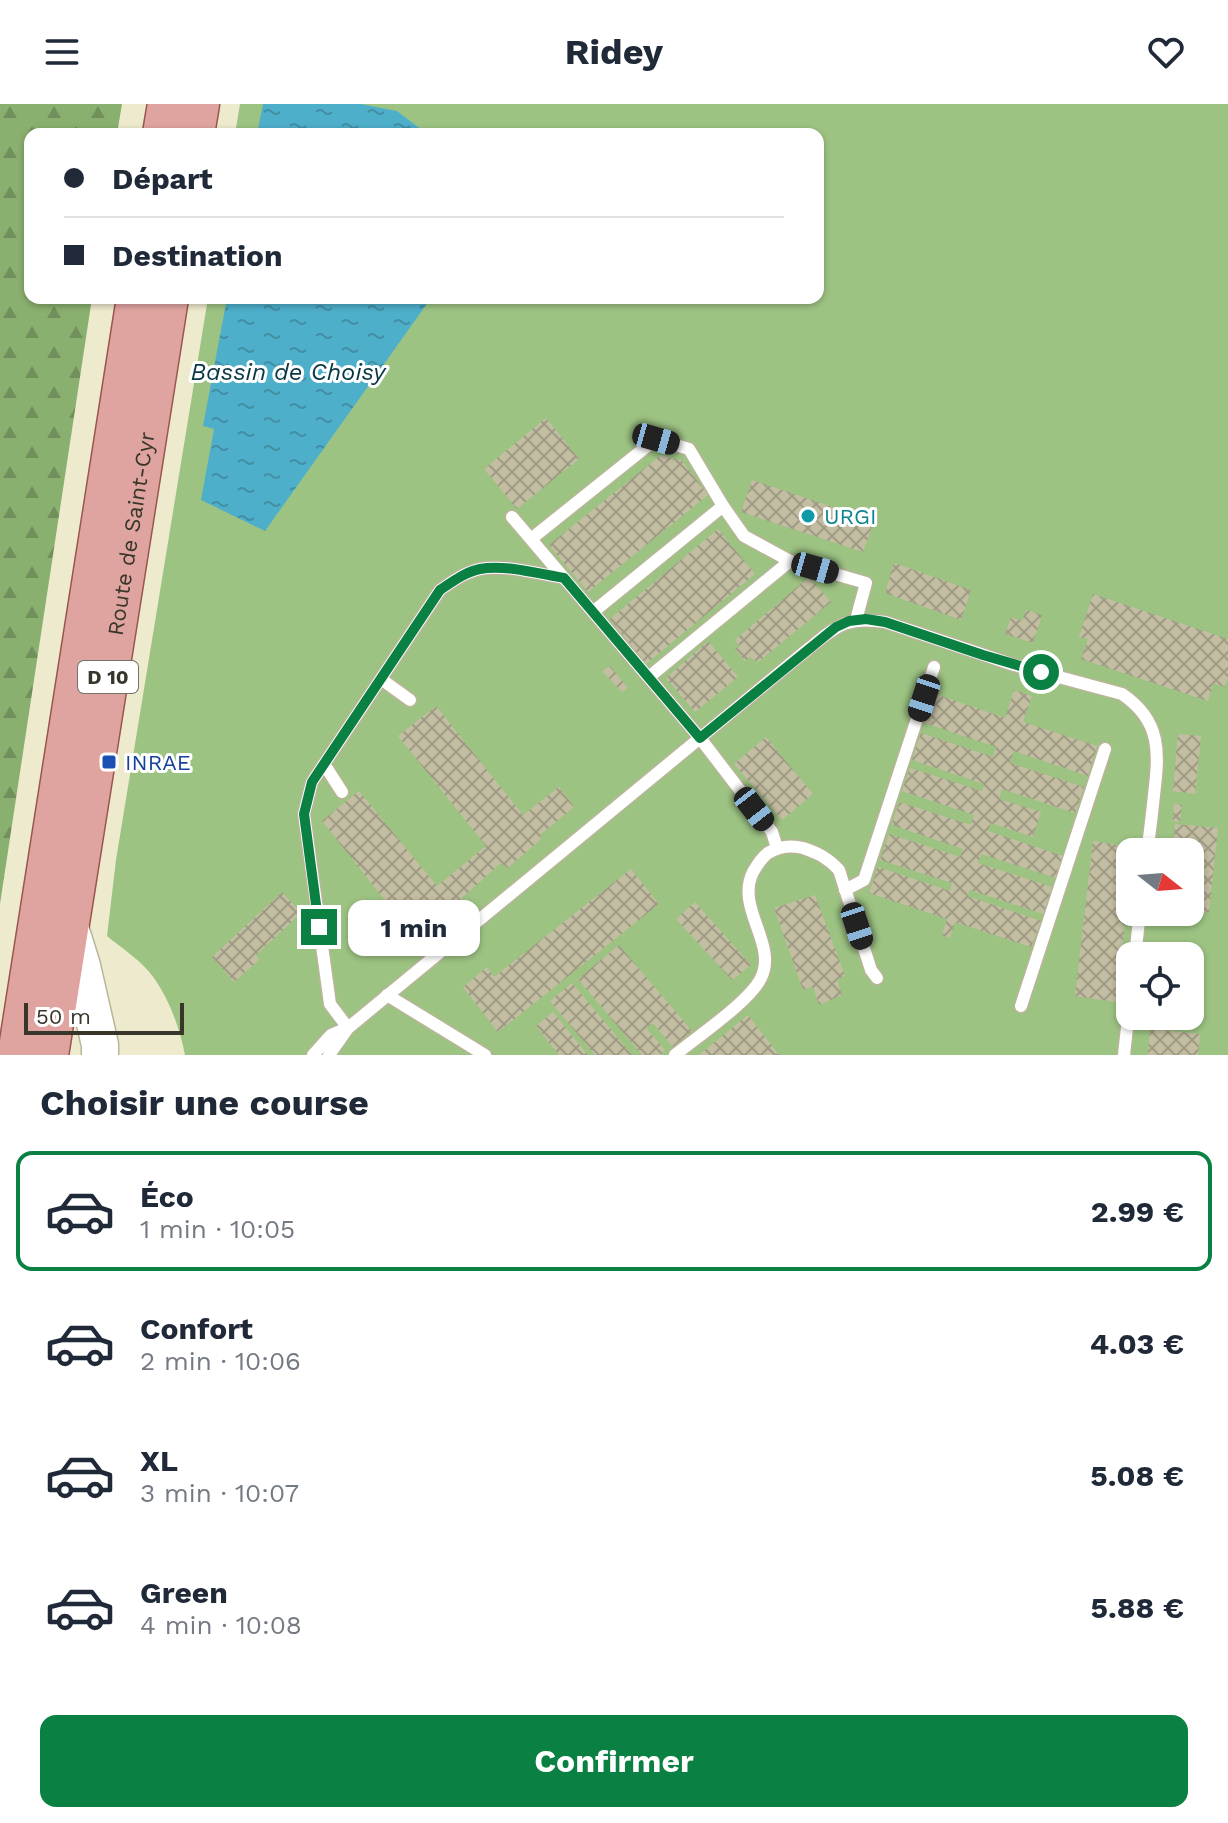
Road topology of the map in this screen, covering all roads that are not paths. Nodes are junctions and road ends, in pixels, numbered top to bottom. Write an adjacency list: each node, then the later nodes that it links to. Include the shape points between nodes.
1 (168, 104): 3 (main road)
2 (199, 104): 4 (main road)
3 (164, 128)
4 (195, 128)
5 (136, 304): 26 (main road, Route de Saint-Cyr / D 10)
6 (167, 304): 25 (main road, Route de Saint-Cyr / D 10)
7 (723, 506): 9 (lane, via 689,449 656,439); 10 (lane, via 744,536); 12 (lane)
8 (512, 517): 9 (lane)
9 (531, 539): 11 (lane)
10 (790, 561): 13 (lane, via 866,583); 15 (lane)
11 (564, 578): 12 (lane); 16 (lane, via 481,568 464,575 440,590)
12 (593, 612): 15 (lane)
13 (856, 620): 18 (lane, via 836,627); 22 (lane, via 885,622 1133,701 1150,725 1158,750)
14 (934, 667): 24 (lane, via 864,880)
15 (649, 677): 18 (lane)
16 (381, 679): 17 (lane); 20 (lane)
17 (410, 700)
18 (700, 738): 23 (lane, via 772,832); 28 (lane)
19 (1105, 749): 29 (lane)
20 (324, 764): 21 (lane); 30 (lane, via 312,782 304,814 330,1004)
21 (342, 792)
22 (1149, 838)
23 (777, 848): 24 (lane, via 796,846 831,860); 38 (lane, via 764,856 747,885 765,957 763,975 752,992)
24 (845, 890): 27 (lane)
25 (69, 924): 33 (main road, Route de Saint-Cyr / D 10); 34 (main road, via 100,1045)
26 (31, 973): 32 (main road, via 12,992); 33 (main road, Route de Saint-Cyr / D 10)
27 (877, 978)
28 (387, 995): 30 (lane); 37 (lane)
29 (1021, 1006)
30 (348, 1028): 35 (lane, via 331,1035); 36 (lane)
31 (1127, 1030): 39 (lane)
32 (0, 1045)
33 (30, 1053): 34 (main road, via 63,1043)
34 (98, 1055)
35 (313, 1055)
36 (329, 1055)
37 (485, 1055)
38 (675, 1055)
39 (1124, 1055)

